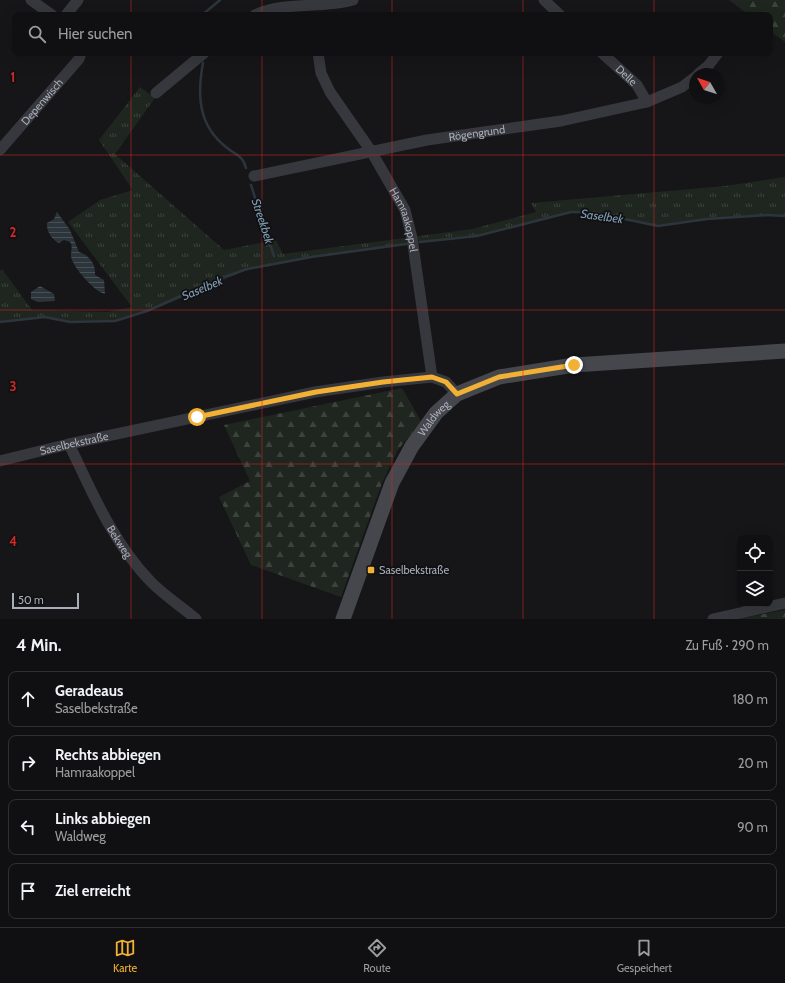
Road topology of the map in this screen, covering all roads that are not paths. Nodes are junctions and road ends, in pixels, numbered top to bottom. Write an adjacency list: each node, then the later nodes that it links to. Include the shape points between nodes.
1 (31, 0): 6 (street)
2 (78, 0): 7 (street)
3 (353, 0): 5 (street)
4 (544, 0): 9 (street)
5 (320, 7): 8 (street)
6 (48, 12)
7 (68, 12)
8 (264, 12)
9 (557, 12)
10 (80, 56): 19 (street, Depenwisch)
11 (200, 56): 17 (street)
12 (318, 56): 20 (street, Hamraakoppel, via 321,73 330,92)
13 (605, 56): 18 (street, Delle, via 637,85)
14 (716, 56): 15 (street)
15 (706, 68)
16 (689, 82): 18 (street, Rögengrund)
17 (156, 93)
18 (647, 102): 20 (street, Rögengrund, via 562,121 427,140)
19 (0, 150)
20 (371, 151): 21 (street, Rögengrund); 23 (street, Hamraakoppel, via 405,210 412,238)
21 (254, 176)
22 (785, 351): 24 (main road, Waldweg, via 574,365 499,377)
23 (432, 377): 24 (street, via 446,382); 25 (street, Saselbekstraße, via 316,392)
24 (457, 394): 29 (main road, Waldweg, via 436,413 412,446 392,483)
25 (69, 444): 26 (street, Saselbekstraße); 28 (street, Bekweg, via 121,546 152,583)
26 (0, 461)
27 (785, 602): 30 (street)
28 (196, 619)
29 (343, 619)
30 (713, 619)

